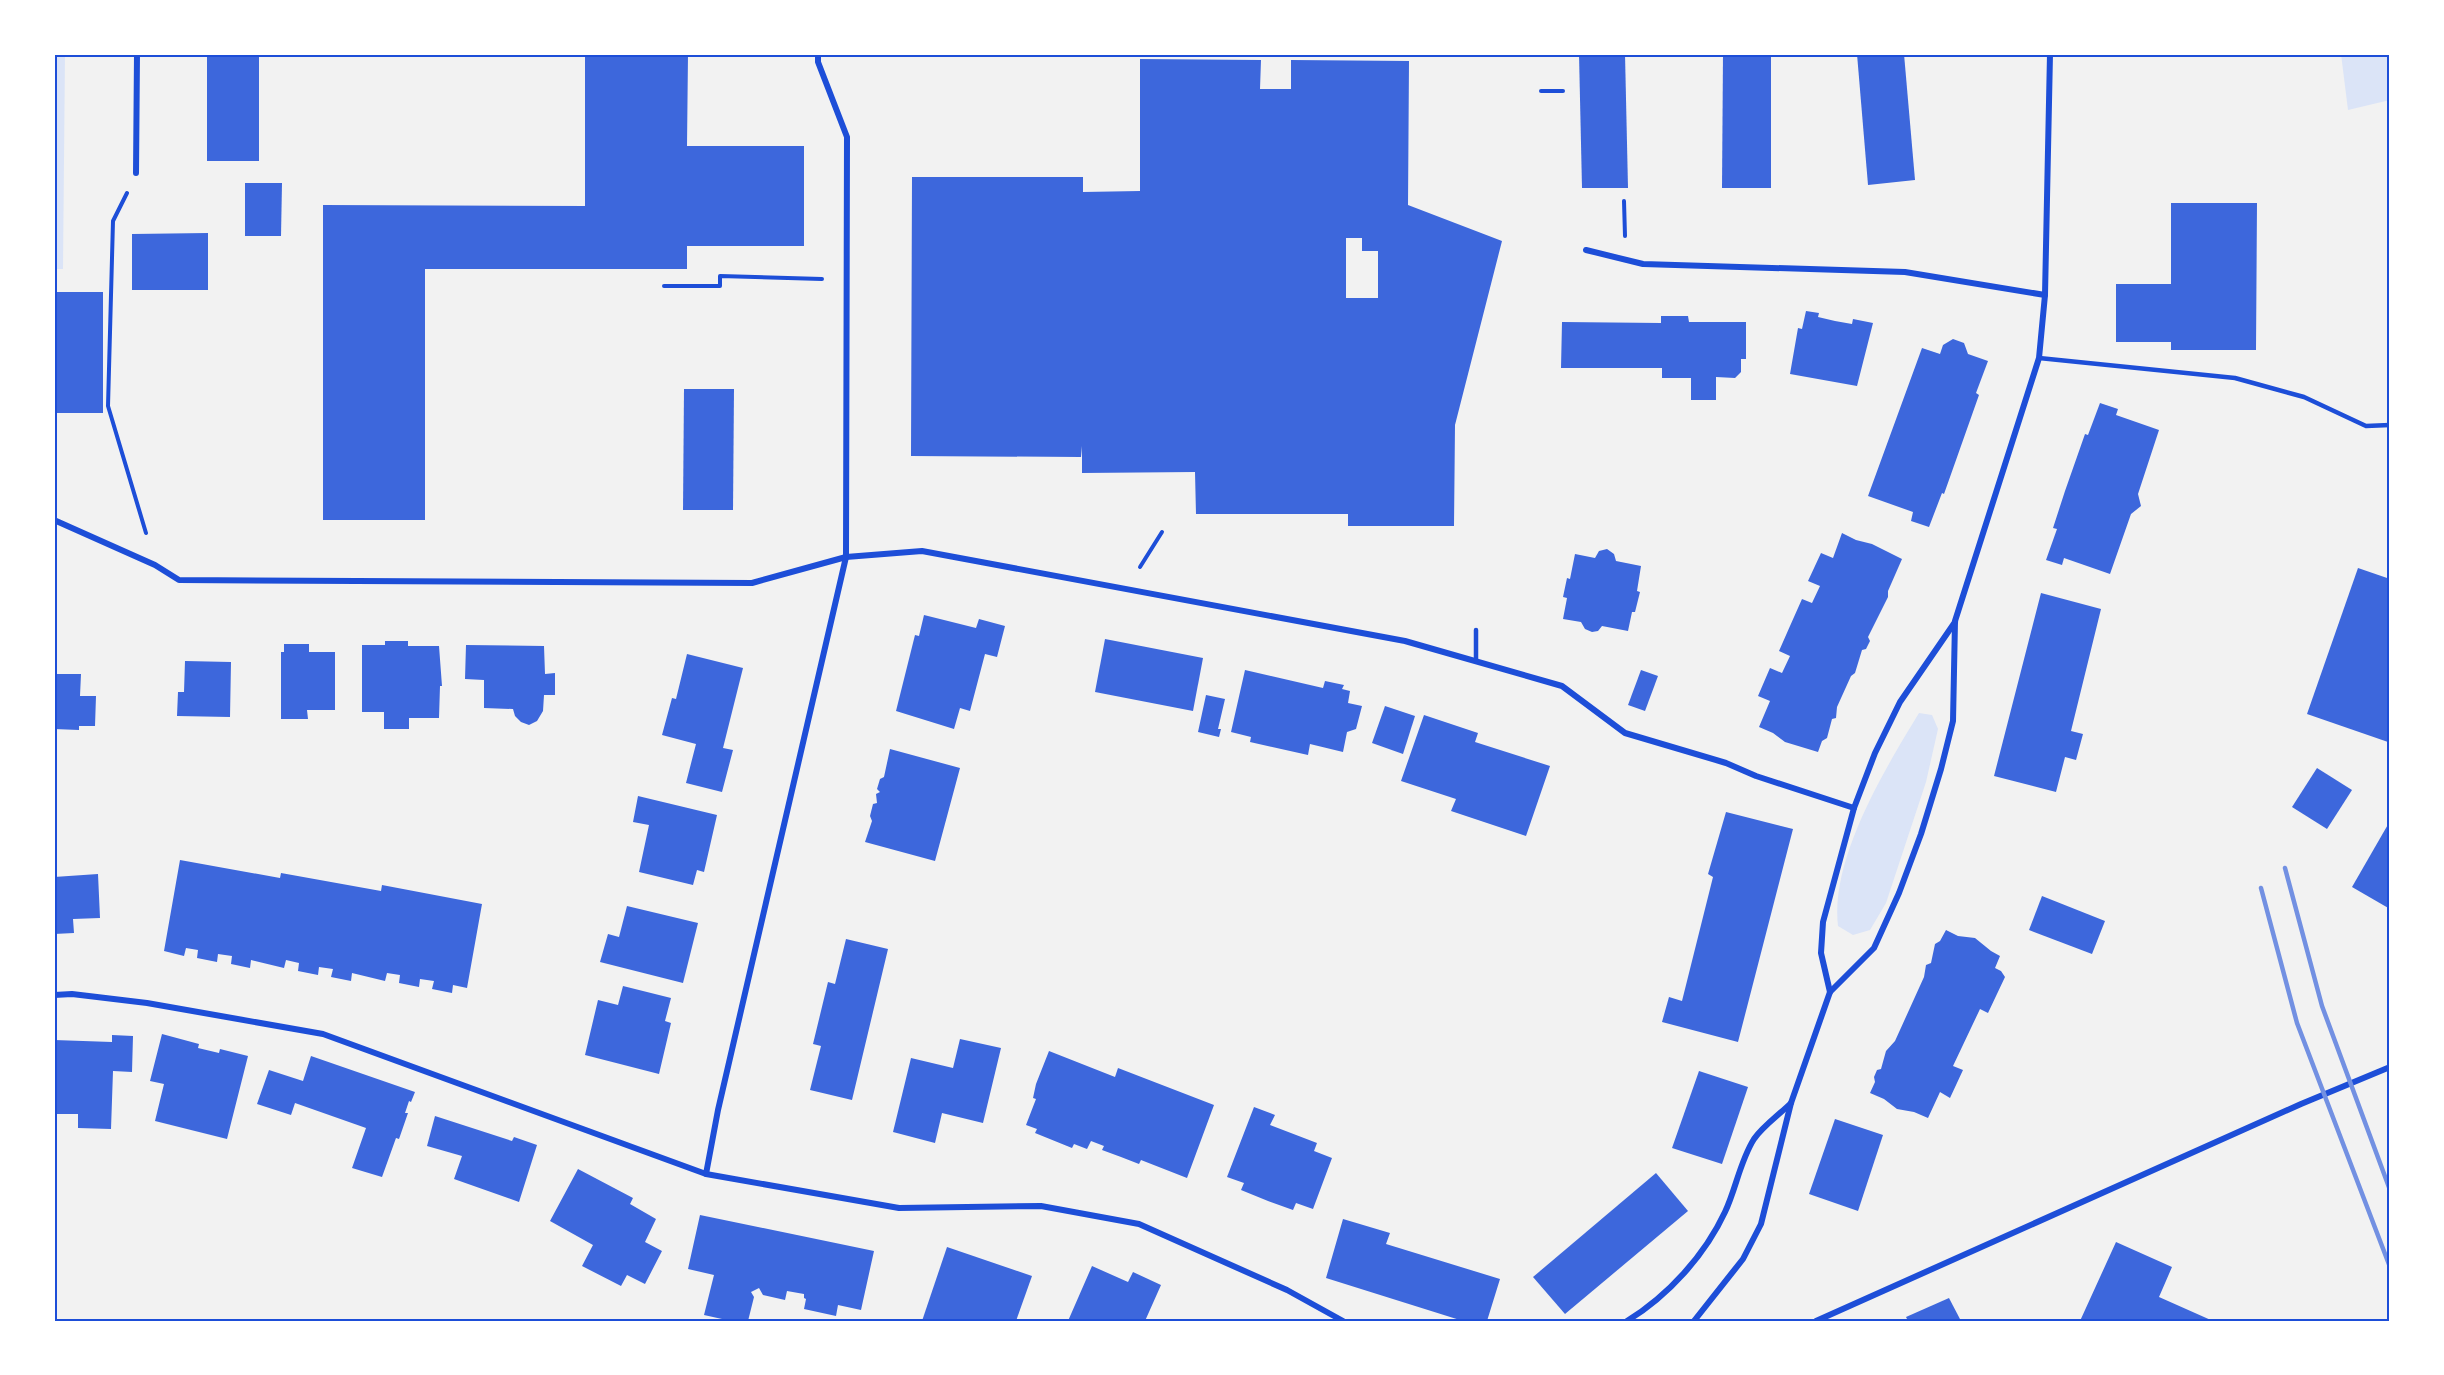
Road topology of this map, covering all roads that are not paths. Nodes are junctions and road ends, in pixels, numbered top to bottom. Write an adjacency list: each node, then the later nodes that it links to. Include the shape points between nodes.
1 (137, 54): 4 (street)
2 (818, 54): 10 (street, via 847,137)
3 (2050, 54): 6 (street)
4 (136, 173)
5 (1586, 250): 6 (street, via 1643,264 1905,272)
6 (2045, 295): 7 (street)
7 (2039, 358): 8 (lane, via 2235,378 2304,397 2366,426); 11 (street)
8 (2390, 425)
9 (54, 520): 10 (street, via 155,565 179,580 752,583)
10 (846, 557): 13 (street, via 922,551 1405,641); 19 (street)
11 (1955, 621): 14 (street, via 1900,702); 15 (street, via 1953,722 1921,834 1874,948)
12 (1476, 630): 13 (lane)
13 (1476, 661): 14 (street, via 1562,686 1625,733)
14 (1854, 808): 15 (street, via 1823,922 1821,953)
15 (1830, 992): 18 (street)
16 (54, 995): 19 (street, via 147,1003 323,1034)
17 (2390, 1067): 23 (street)
18 (1791, 1103): 21 (street, via 1755,1139 1726,1211 1703,1251 1671,1286); 22 (street, via 1761,1224 1743,1259)
19 (706, 1174): 20 (street, via 899,1208 1041,1206 1138,1224 1287,1290)
20 (1343, 1321)
21 (1628, 1321)
22 (1694, 1321)
23 (1816, 1321)

